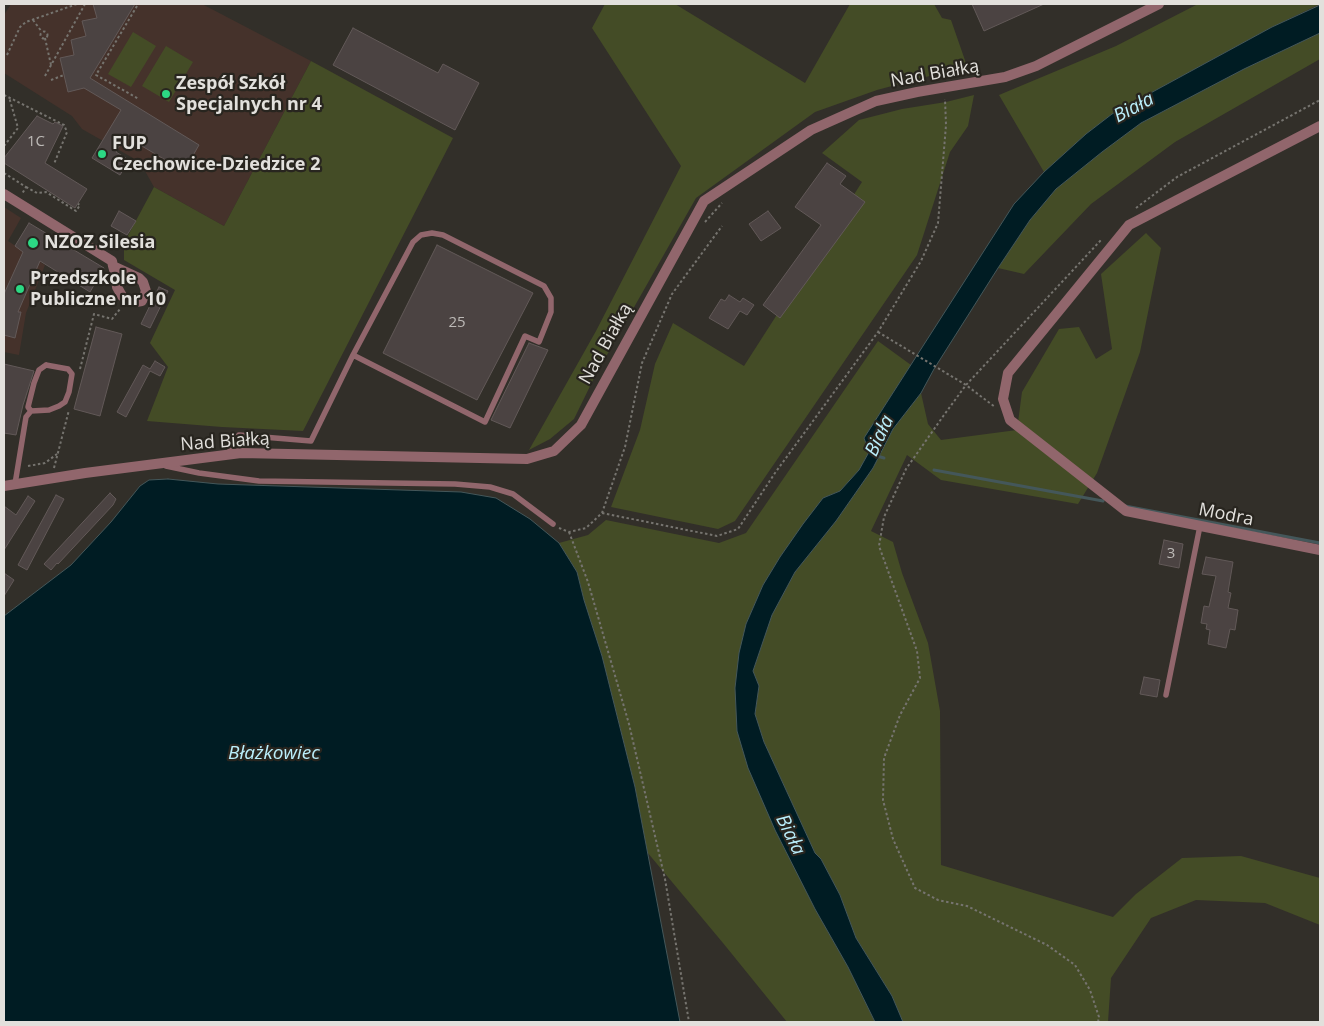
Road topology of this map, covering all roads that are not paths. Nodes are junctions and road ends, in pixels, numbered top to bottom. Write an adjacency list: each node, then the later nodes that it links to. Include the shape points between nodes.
1 (1159, 4): 7 (street, Nad Białką, via 1036,66 1013,74 876,101 811,130 704,201 581,426 554,451 526,459)
2 (1320, 126): 12 (street, Modra, via 1129,225 1008,373 1003,399 1010,420 1126,511)
3 (4, 194): 4 (street, via 112,261)
4 (113, 266)
5 (353, 355): 5 (lane, via 485,422 526,336 539,342 551,312 551,298 544,286 443,234 421,235 413,242); 7 (lane, via 311,441 239,435)
6 (31, 410): 6 (lane, via 48,410 65,402 72,374 68,369 46,365 39,370 28,407); 9 (lane, via 26,417)
7 (228, 454): 8 (street, Nad Białką)
8 (159, 464): 9 (street, Nad Białką); 11 (lane, via 259,481 490,487 513,494)
9 (14, 484): 10 (street, Nad Białką)
10 (4, 486)
11 (553, 524)
12 (1200, 526): 13 (street, Modra); 14 (lane)
13 (1320, 550)
14 (1166, 696)

